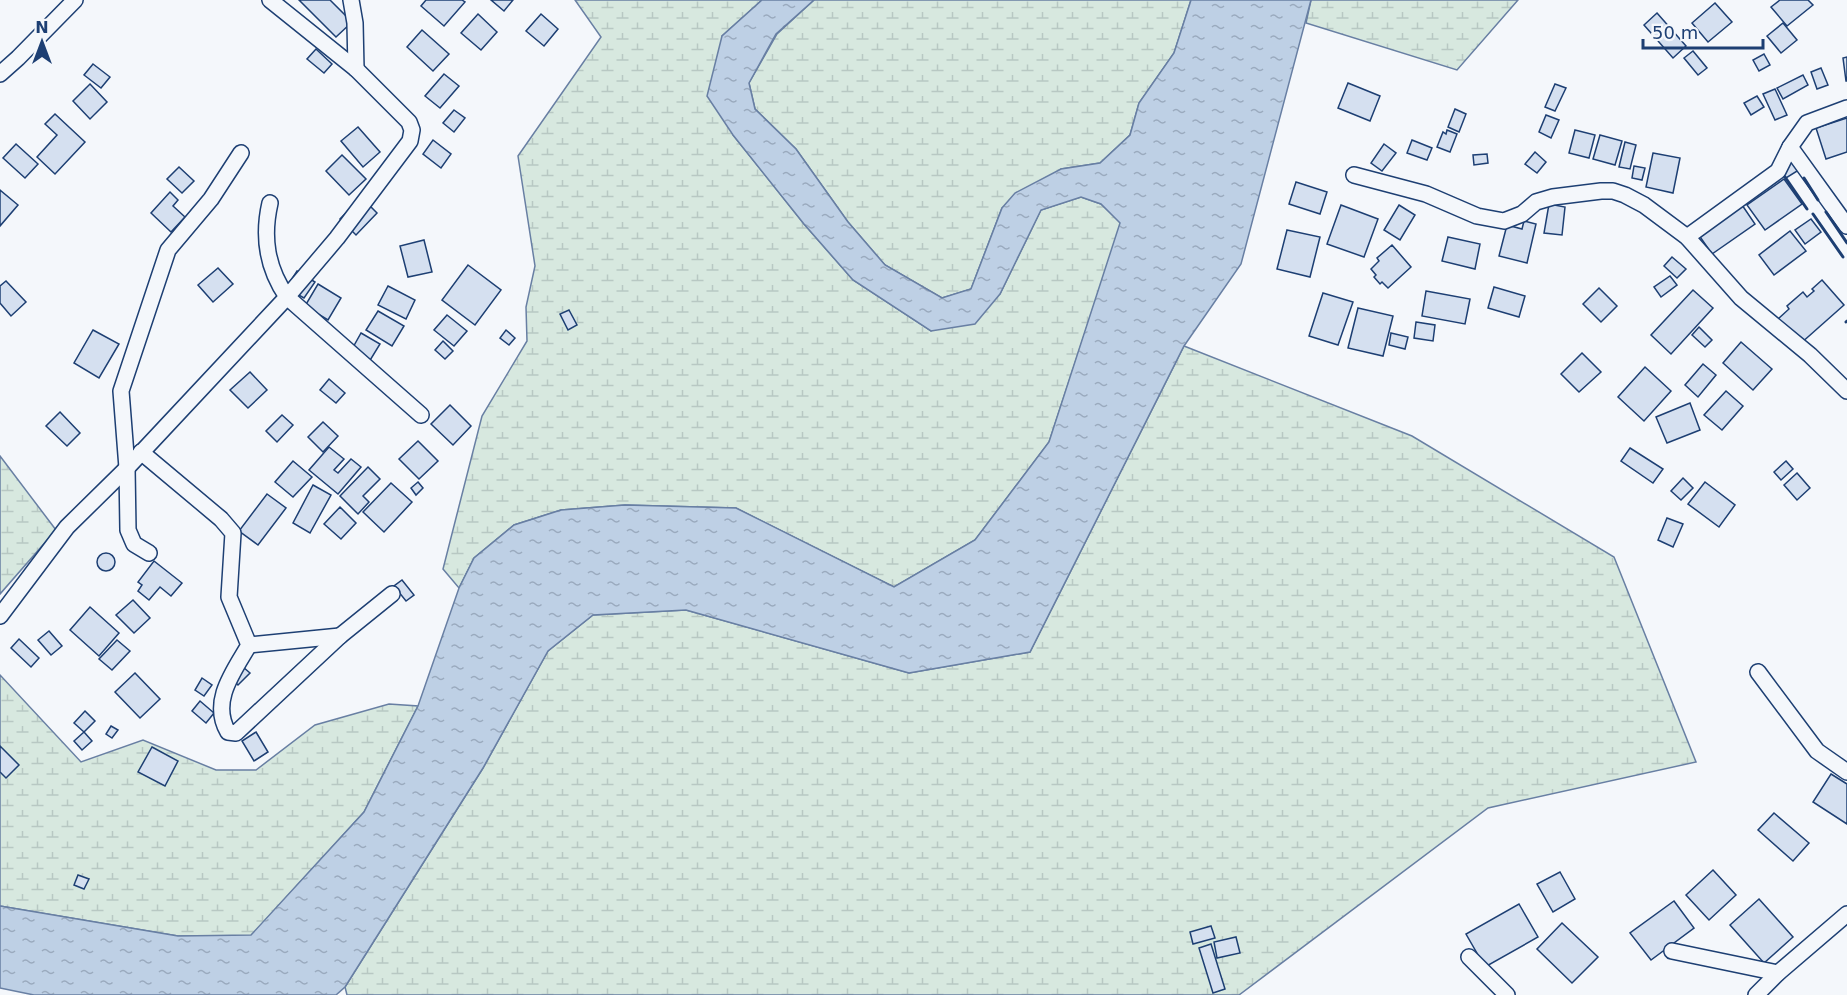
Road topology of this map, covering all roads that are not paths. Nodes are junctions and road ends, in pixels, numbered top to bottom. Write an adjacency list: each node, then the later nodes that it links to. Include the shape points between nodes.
1 (75, 0): 5 (street)
2 (270, 0): 4 (street)
3 (351, 0): 4 (street)
4 (356, 69): 13 (street, via 409,122 410,141)
5 (0, 74)
6 (1847, 108): 7 (street, via 1807,123)
7 (1790, 147): 11 (street); 12 (street, via 1778,171)
8 (241, 153): 17 (street, via 211,199 168,250 121,391)
9 (1354, 175): 12 (street, via 1426,194 1477,216 1504,221 1553,197 1613,191 1644,204)
10 (270, 203): 13 (street, via 266,239 275,279)
11 (1847, 226)
12 (1687, 237): 14 (street, via 1741,298)
13 (287, 297): 15 (street); 16 (street)
14 (1847, 391)
15 (421, 415)
16 (141, 452): 17 (street); 22 (street, via 221,519 232,533 229,597)
17 (127, 468): 18 (street, via 128,530 134,544); 20 (street, via 67,527)
18 (149, 553)
19 (392, 594): 21 (street)
20 (0, 616)
21 (340, 636): 22 (street); 22 (street, via 236,733 228,732 220,706 227,684)
22 (249, 645)
23 (1758, 672): 24 (street, via 1817,751)
24 (1847, 772)
25 (1847, 914): 28 (street)
26 (1672, 951): 28 (street)
27 (1469, 957): 29 (street)
28 (1778, 973): 30 (street)
29 (1507, 995)
30 (1756, 995)

